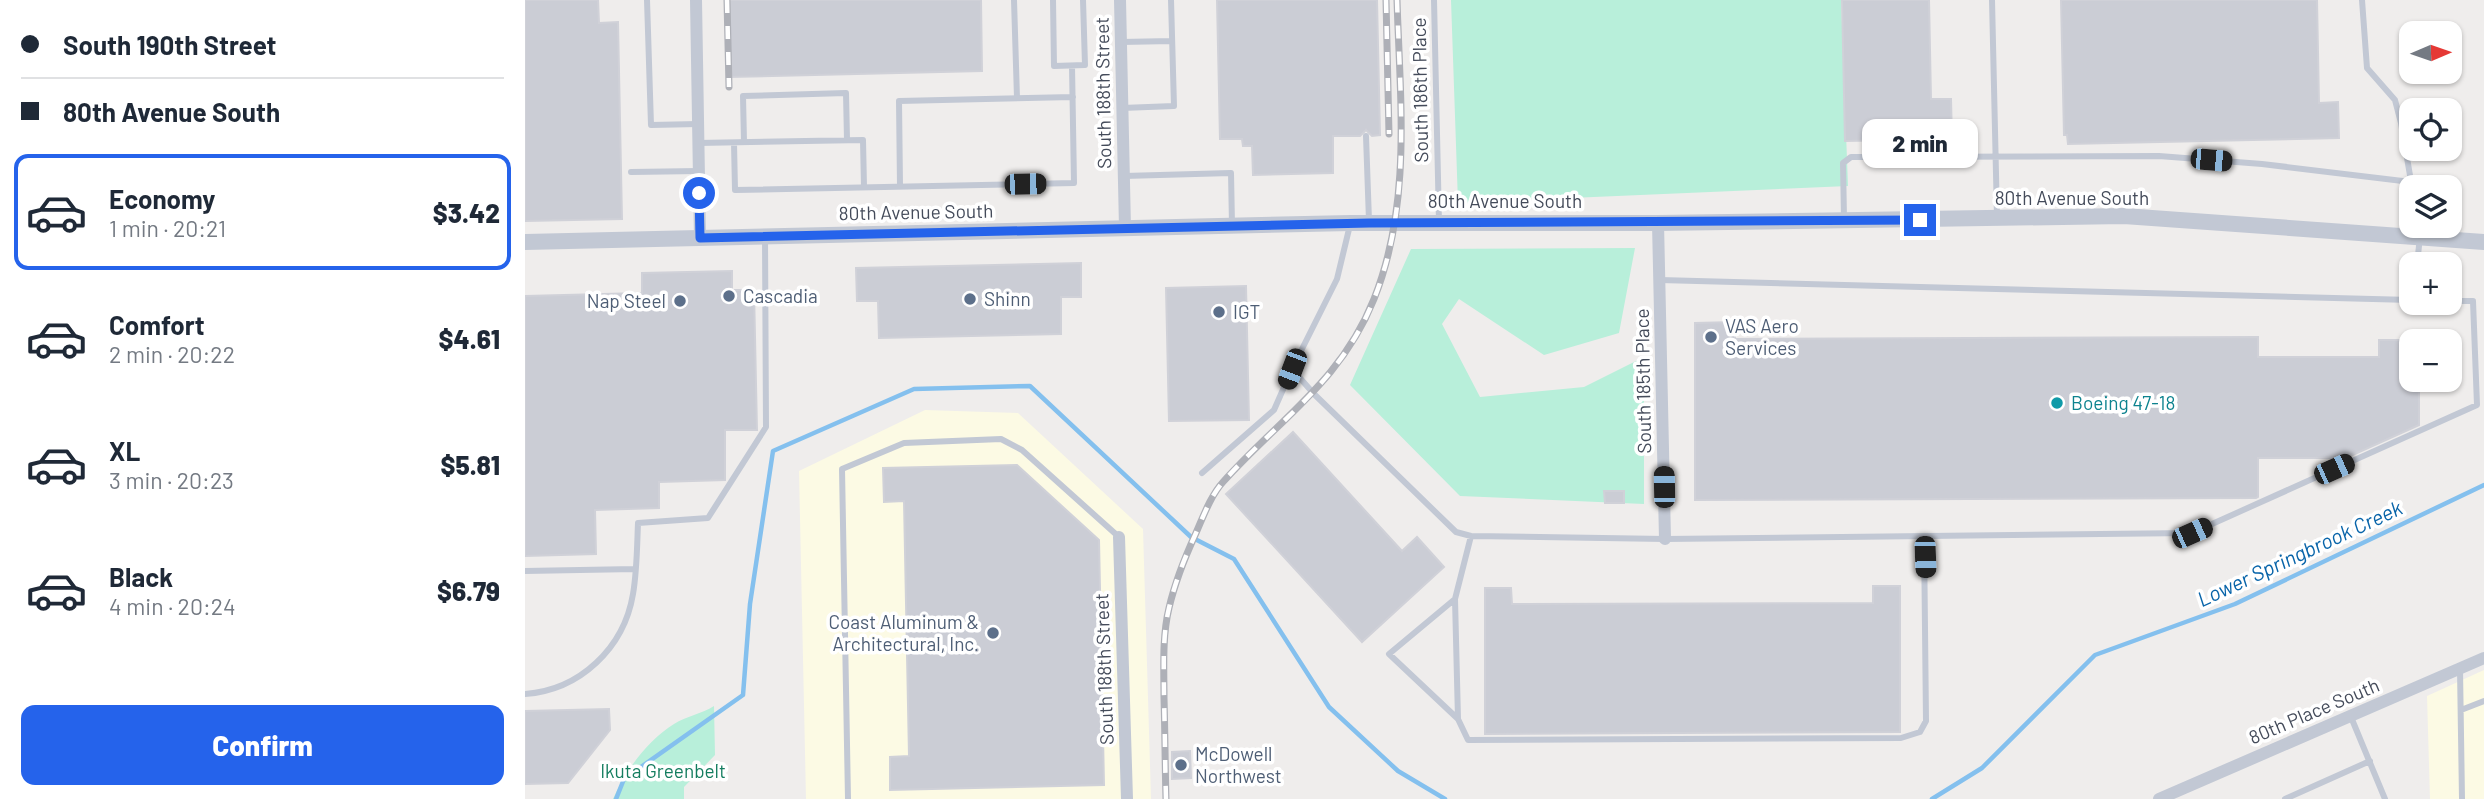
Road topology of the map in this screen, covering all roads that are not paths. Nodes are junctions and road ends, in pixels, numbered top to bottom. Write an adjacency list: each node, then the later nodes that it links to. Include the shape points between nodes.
1 (647, 0): 17 (lane, via 651,125)
2 (695, 0): 17 (street)
3 (1014, 0): 15 (lane)
4 (1053, 0): 13 (lane, via 1054,66)
5 (1083, 0): 13 (lane, via 1085,65)
6 (1120, 0): 12 (street, South 188th Street)
7 (1171, 0): 11 (lane)
8 (1434, 0): 33 (lane, South 186th Place)
9 (1992, 0): 23 (lane)
10 (2362, 0): 26 (lane, via 2367,68 2395,100)
11 (1172, 41): 12 (lane); 16 (lane, via 1174,106)
12 (1121, 42): 16 (street, South 188th Street)
13 (1072, 66): 14 (lane)
14 (1073, 97): 15 (lane); 29 (lane, via 1074,183)
15 (1017, 98): 29 (lane, via 899,101)
16 (1122, 108): 27 (street, South 188th Street)
17 (698, 124): 21 (street)
18 (1366, 136): 35 (lane)
19 (847, 140): 20 (lane); 20 (lane, via 846,93 743,96); 30 (lane, via 863,140)
20 (744, 142): 22 (lane)
21 (698, 143): 22 (lane); 24 (street)
22 (734, 143): 30 (lane, via 735,190)
23 (1996, 156): 28 (lane, via 2159,156 2262,164); 31 (lane); 32 (lane, via 1851,157 1843,163)
24 (699, 171): 25 (lane); 41 (street)
25 (631, 172)
26 (2410, 175)
27 (1124, 176): 37 (lane, via 1231,173); 38 (street, South 188th Street)
28 (2399, 183)
29 (900, 186): 30 (lane)
30 (864, 187)
31 (1997, 219): 32 (street, 80th Avenue South); 39 (street, 80th Avenue South, via 2124,216)
32 (1844, 221): 36 (street, 80th Avenue South)
33 (1439, 222): 35 (street, 80th Avenue South); 36 (street, 80th Avenue South)
34 (1350, 223): 35 (street, 80th Avenue South); 37 (street, 80th Avenue South); 48 (lane, via 1337,279)
35 (1369, 223)
36 (1658, 223): 45 (street, South 185th Place)
37 (1233, 225): 38 (street, 80th Avenue South)
38 (1125, 228): 40 (street, 80th Avenue South)
39 (2399, 230)
40 (765, 237): 41 (street, 80th Avenue South); 54 (lane, via 767,427 709,518 638,523)
41 (700, 238): 43 (street, 80th Avenue South)
42 (2460, 238): 44 (street, 80th Avenue South)
43 (525, 242)
44 (2484, 242)
45 (1660, 280): 46 (lane); 53 (street, South 185th Place)
46 (2399, 300)
47 (2462, 301): 51 (lane, via 2473,301 2477,405 2192,533)
48 (1292, 369): 49 (lane, via 1274,410); 50 (lane, via 1456,532)
49 (1202, 474)
50 (1471, 536): 53 (lane); 56 (lane)
51 (1924, 536): 53 (lane); 63 (lane, via 1926,721 1920,732 1901,738 1468,740)
52 (1119, 537): 65 (lane, via 1022,450 1001,439 904,443 842,470); 66 (street, South 188th Street)
53 (1665, 539)
54 (635, 569): 55 (lane); 59 (lane, via 628,615 602,659 560,687)
55 (525, 571)
56 (1455, 599): 63 (lane); 63 (lane, via 1389,654)
57 (2484, 658): 58 (street, 80th Place South)
58 (2460, 669): 61 (lane); 62 (street, 80th Place South)
59 (525, 694)
60 (2484, 701): 61 (lane)
61 (2461, 710): 70 (lane)
62 (2351, 716): 64 (lane); 67 (street, 80th Place South)
63 (1458, 719)
64 (2370, 761): 68 (lane); 69 (lane)
65 (848, 799)
66 (1127, 799)
67 (2158, 799)
68 (2285, 799)
69 (2385, 799)
70 (2462, 799)

